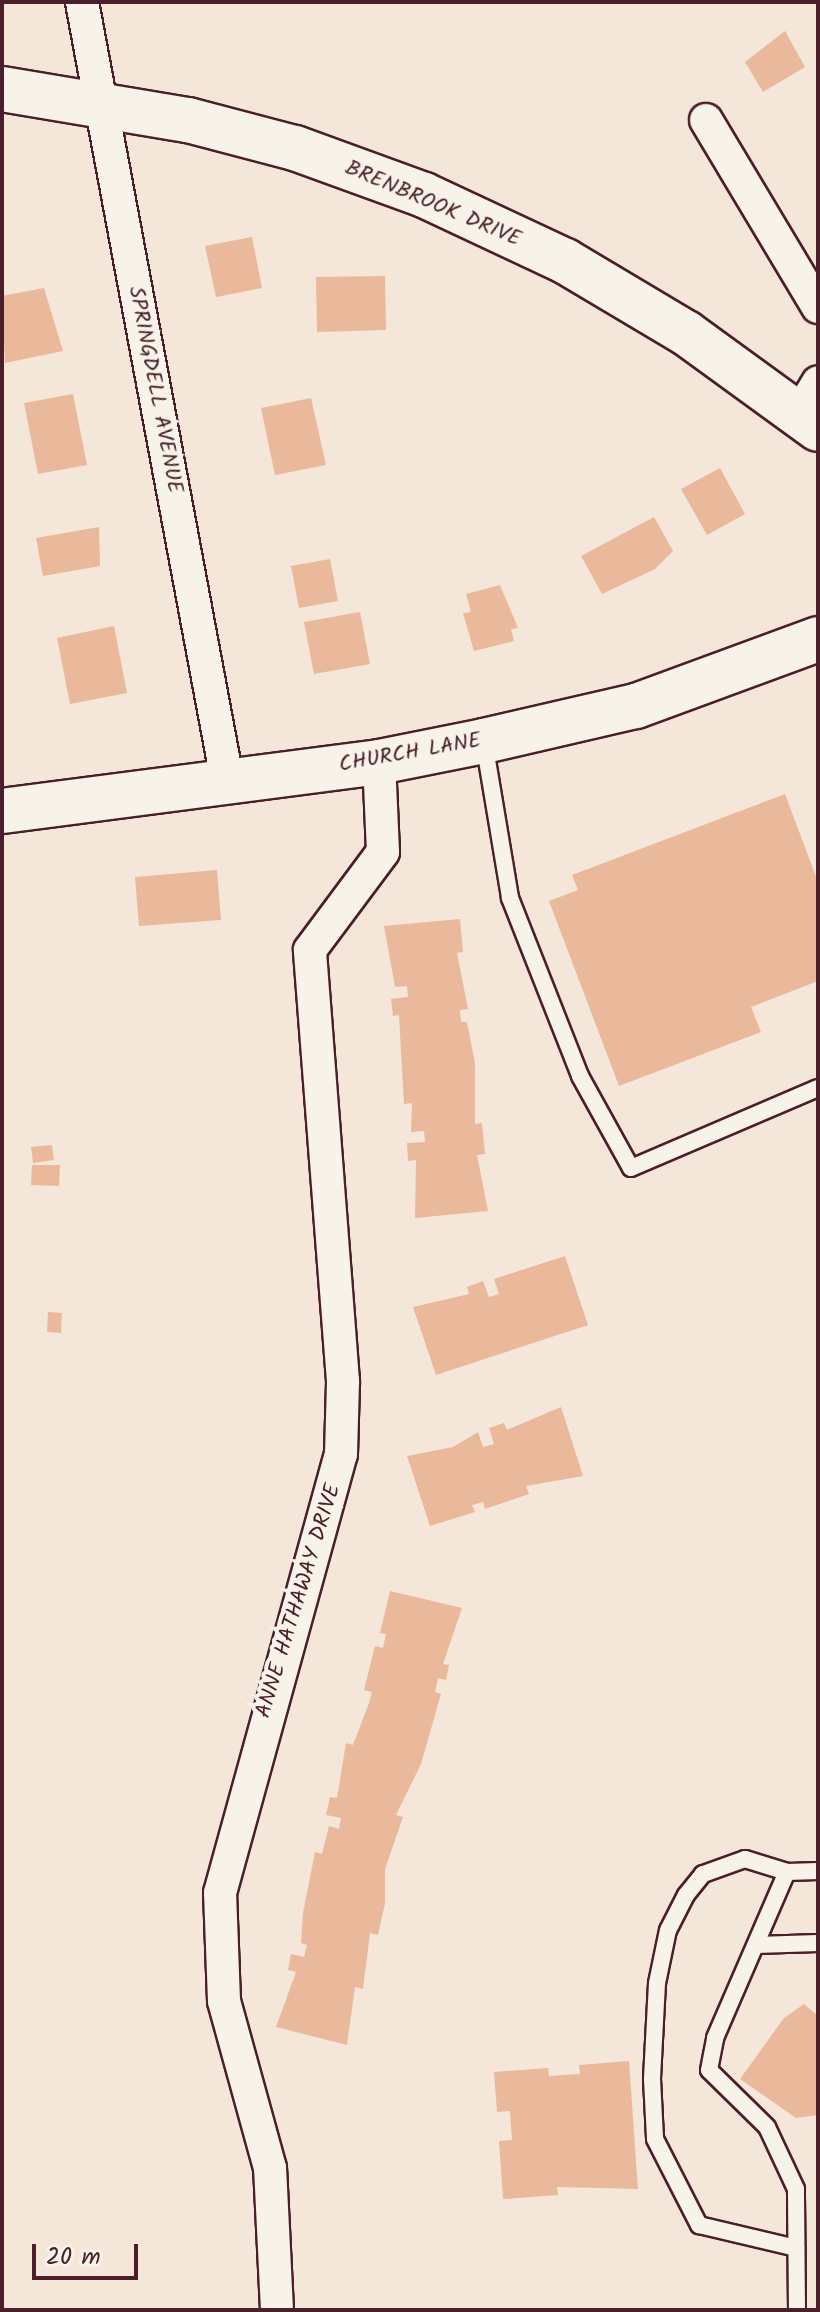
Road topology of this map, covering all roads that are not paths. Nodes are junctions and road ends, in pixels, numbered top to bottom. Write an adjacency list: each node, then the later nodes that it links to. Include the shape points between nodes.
1 (82, 2): 3 (street, SPRINGDELL AVENUE)
2 (2, 89): 3 (main road, BRENBROOK DRIVE)
3 (101, 102): 6 (main road, BRENBROOK DRIVE, via 295,148 424,195 565,261); 10 (street, SPRINGDELL AVENUE)
4 (706, 120): 5 (street)
5 (818, 307)
6 (812, 408)
7 (814, 638): 8 (main road, CHURCH LANE, via 636,706)
8 (484, 741): 9 (main road, CHURCH LANE); 12 (lane, via 510,898 580,1076 631,1168)
9 (379, 762): 10 (main road, CHURCH LANE); 18 (street, ANNE HATHAWAY DRIVE, via 383,852 310,950 343,1381 341,1454 220,1893 224,2001 270,2168)
10 (227, 779): 11 (main road, CHURCH LANE)
11 (2, 811)
12 (818, 1088)
13 (818, 1871): 14 (lane)
14 (787, 1872): 16 (lane); 17 (lane, via 745,1859 703,1874 686,1895 668,1930 657,1983 652,2079 655,2139 699,2225)
15 (818, 1943): 16 (lane)
16 (756, 1945): 17 (lane, via 709,2070 767,2127 796,2189)
17 (796, 2248): 19 (lane)
18 (277, 2310)
19 (797, 2310)

